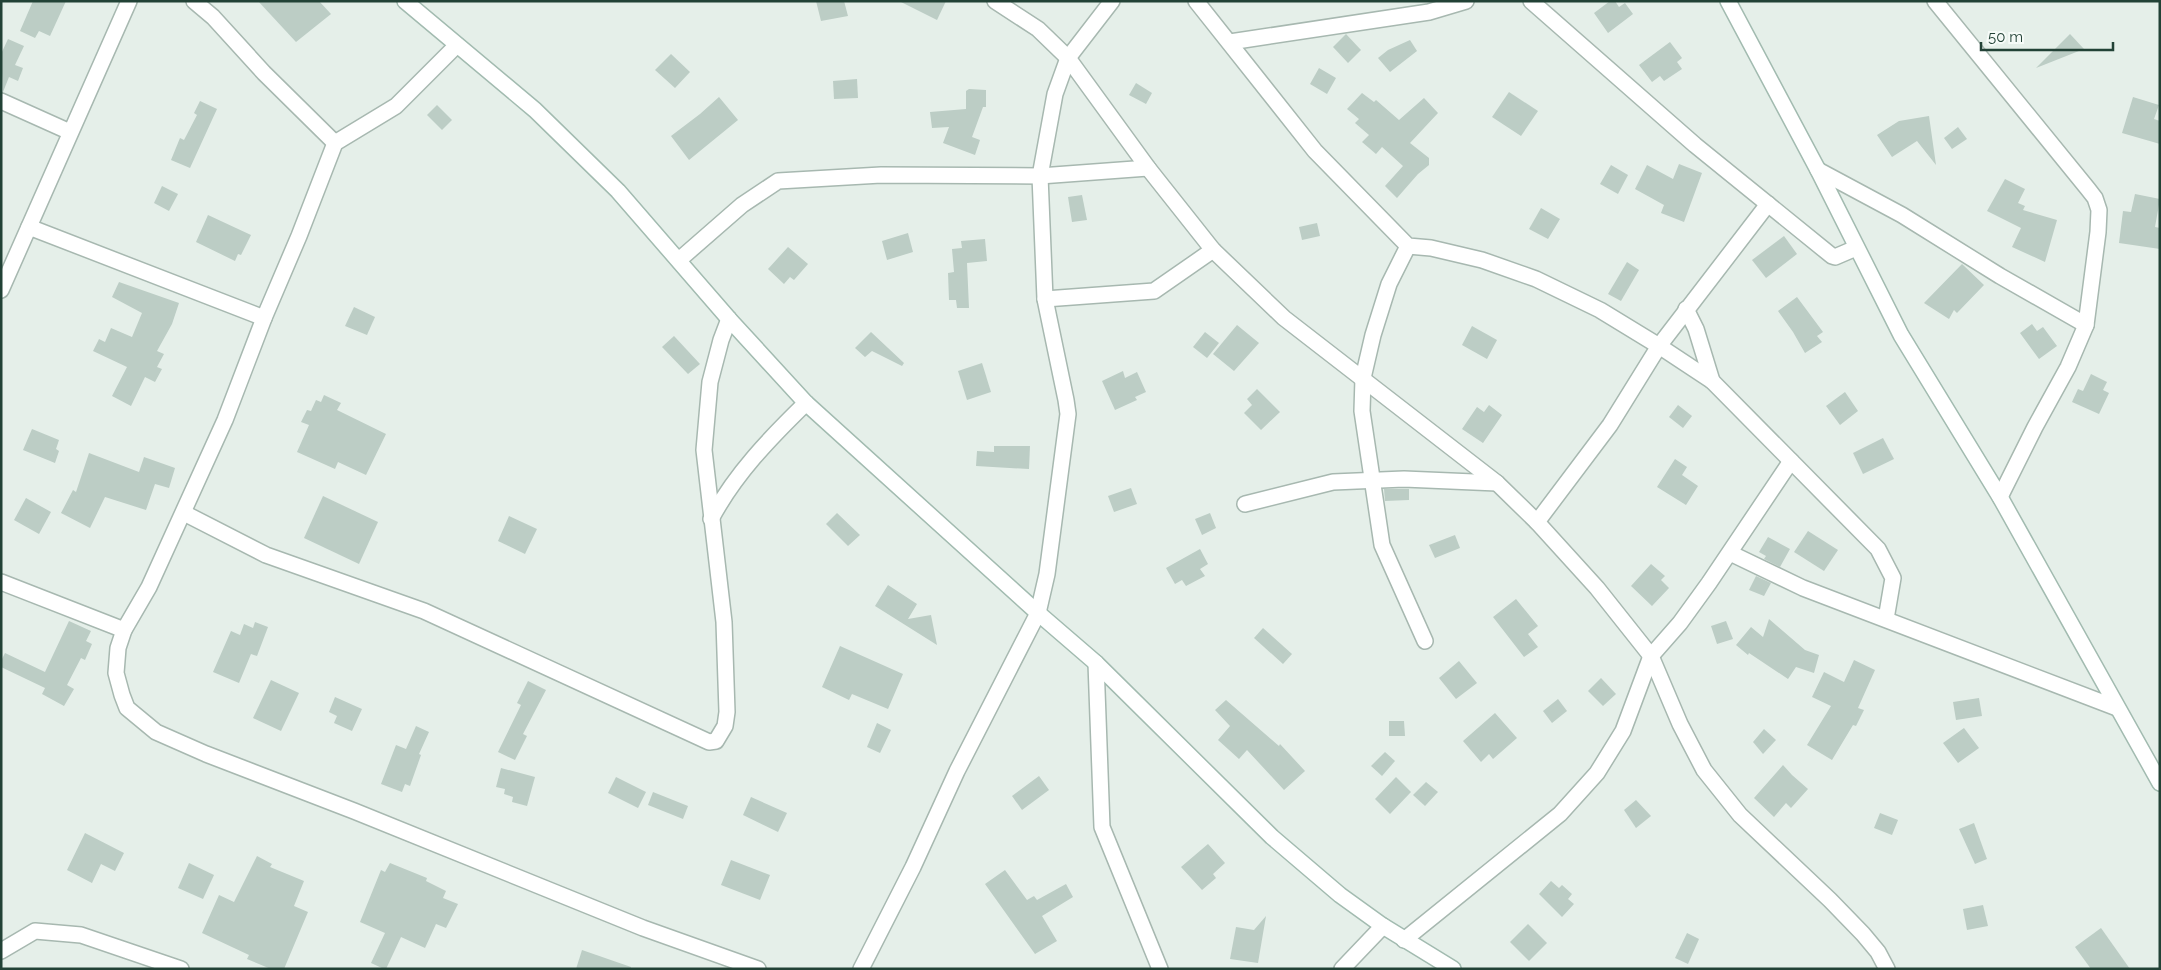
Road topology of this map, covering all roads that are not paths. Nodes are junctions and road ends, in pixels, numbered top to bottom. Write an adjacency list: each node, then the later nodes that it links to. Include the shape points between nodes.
1 (129, 1): 15 (street)
2 (194, 1): 16 (street)
3 (405, 1): 12 (street)
4 (996, 1): 13 (street, via 1038,29)
5 (1112, 1): 13 (street)
6 (1196, 1): 11 (street)
7 (1466, 1): 11 (street, via 1429,12)
8 (1531, 1): 20 (street, via 1695,145)
9 (1728, 1): 18 (street)
10 (1935, 1): 31 (street, via 2095,198 2099,210 2098,232)
11 (1230, 42): 22 (street, via 1314,151)
12 (457, 45): 16 (street, via 396,106); 25 (street, via 535,110 618,191)
13 (1068, 58): 17 (street); 19 (street, via 1055,94)
14 (1, 101): 15 (street)
15 (70, 132): 21 (street)
16 (335, 143): 29 (street)
17 (1148, 168): 19 (street); 24 (street)
18 (1818, 170): 23 (street); 31 (street, via 1902,215)
19 (1040, 176): 25 (street, via 880,175 778,181 742,205); 27 (street)
20 (1768, 204): 23 (street, via 1832,256); 28 (street)
21 (29, 227): 26 (street); 29 (street)
22 (1408, 246): 32 (street, via 1482,260 1536,279 1600,310); 33 (street, via 1389,284)
23 (1856, 248): 39 (street, via 1901,335)
24 (1213, 250): 27 (street, via 1154,291); 33 (street, via 1284,318)
25 (679, 260): 30 (street)
26 (1, 290)
27 (1045, 298): 46 (street, via 1068,414 1047,574)
28 (1686, 309): 32 (street); 34 (street, via 1696,329)
29 (264, 318): 41 (street, via 225,420)
30 (730, 319): 35 (street); 42 (street, via 710,382 704,450)
31 (2086, 325): 39 (street, via 2068,367)
32 (1658, 346): 34 (street); 43 (street, via 1610,425)
33 (1363, 378): 37 (street, via 1362,411); 38 (street)
34 (1712, 381): 36 (street)
35 (806, 403): 42 (street, via 756,454 725,494); 46 (street)
36 (1791, 460): 44 (street); 47 (street, via 1878,550 1894,578)
37 (1371, 480): 38 (street); 40 (street, via 1333,482); 49 (street, via 1382,545)
38 (1496, 483): 43 (street)
39 (2000, 496): 52 (street)
40 (1245, 504)
41 (184, 512): 42 (street, via 266,555 424,611 709,742 716,741 726,726 727,712 724,622); 48 (street, via 150,587)
42 (711, 520)
43 (1537, 522): 50 (street, via 1597,588)
44 (1730, 553): 47 (street, via 1803,588); 50 (street, via 1680,623)
45 (1, 582): 48 (street)
46 (1038, 613): 51 (street); 59 (street)
47 (1886, 620): 52 (street)
48 (124, 630): 58 (street, via 118,648 116,673 122,695 127,708 156,732 643,928)
49 (1425, 640)
50 (1651, 656): 55 (street, via 1624,731 1597,774 1560,814); 63 (street, via 1704,770 1740,815 1863,934)
51 (1096, 663): 54 (street, via 1272,837 1340,895); 60 (street, via 1102,827)
52 (2117, 708): 53 (street)
53 (2160, 783)
54 (1383, 926): 55 (street); 61 (street)
55 (1404, 940): 62 (street)
56 (1, 951): 57 (street, via 35,931 81,935)
57 (181, 969)
58 (758, 969)
59 (861, 969)
60 (1160, 969)
61 (1342, 969)
62 (1453, 969)
63 (1887, 969)

